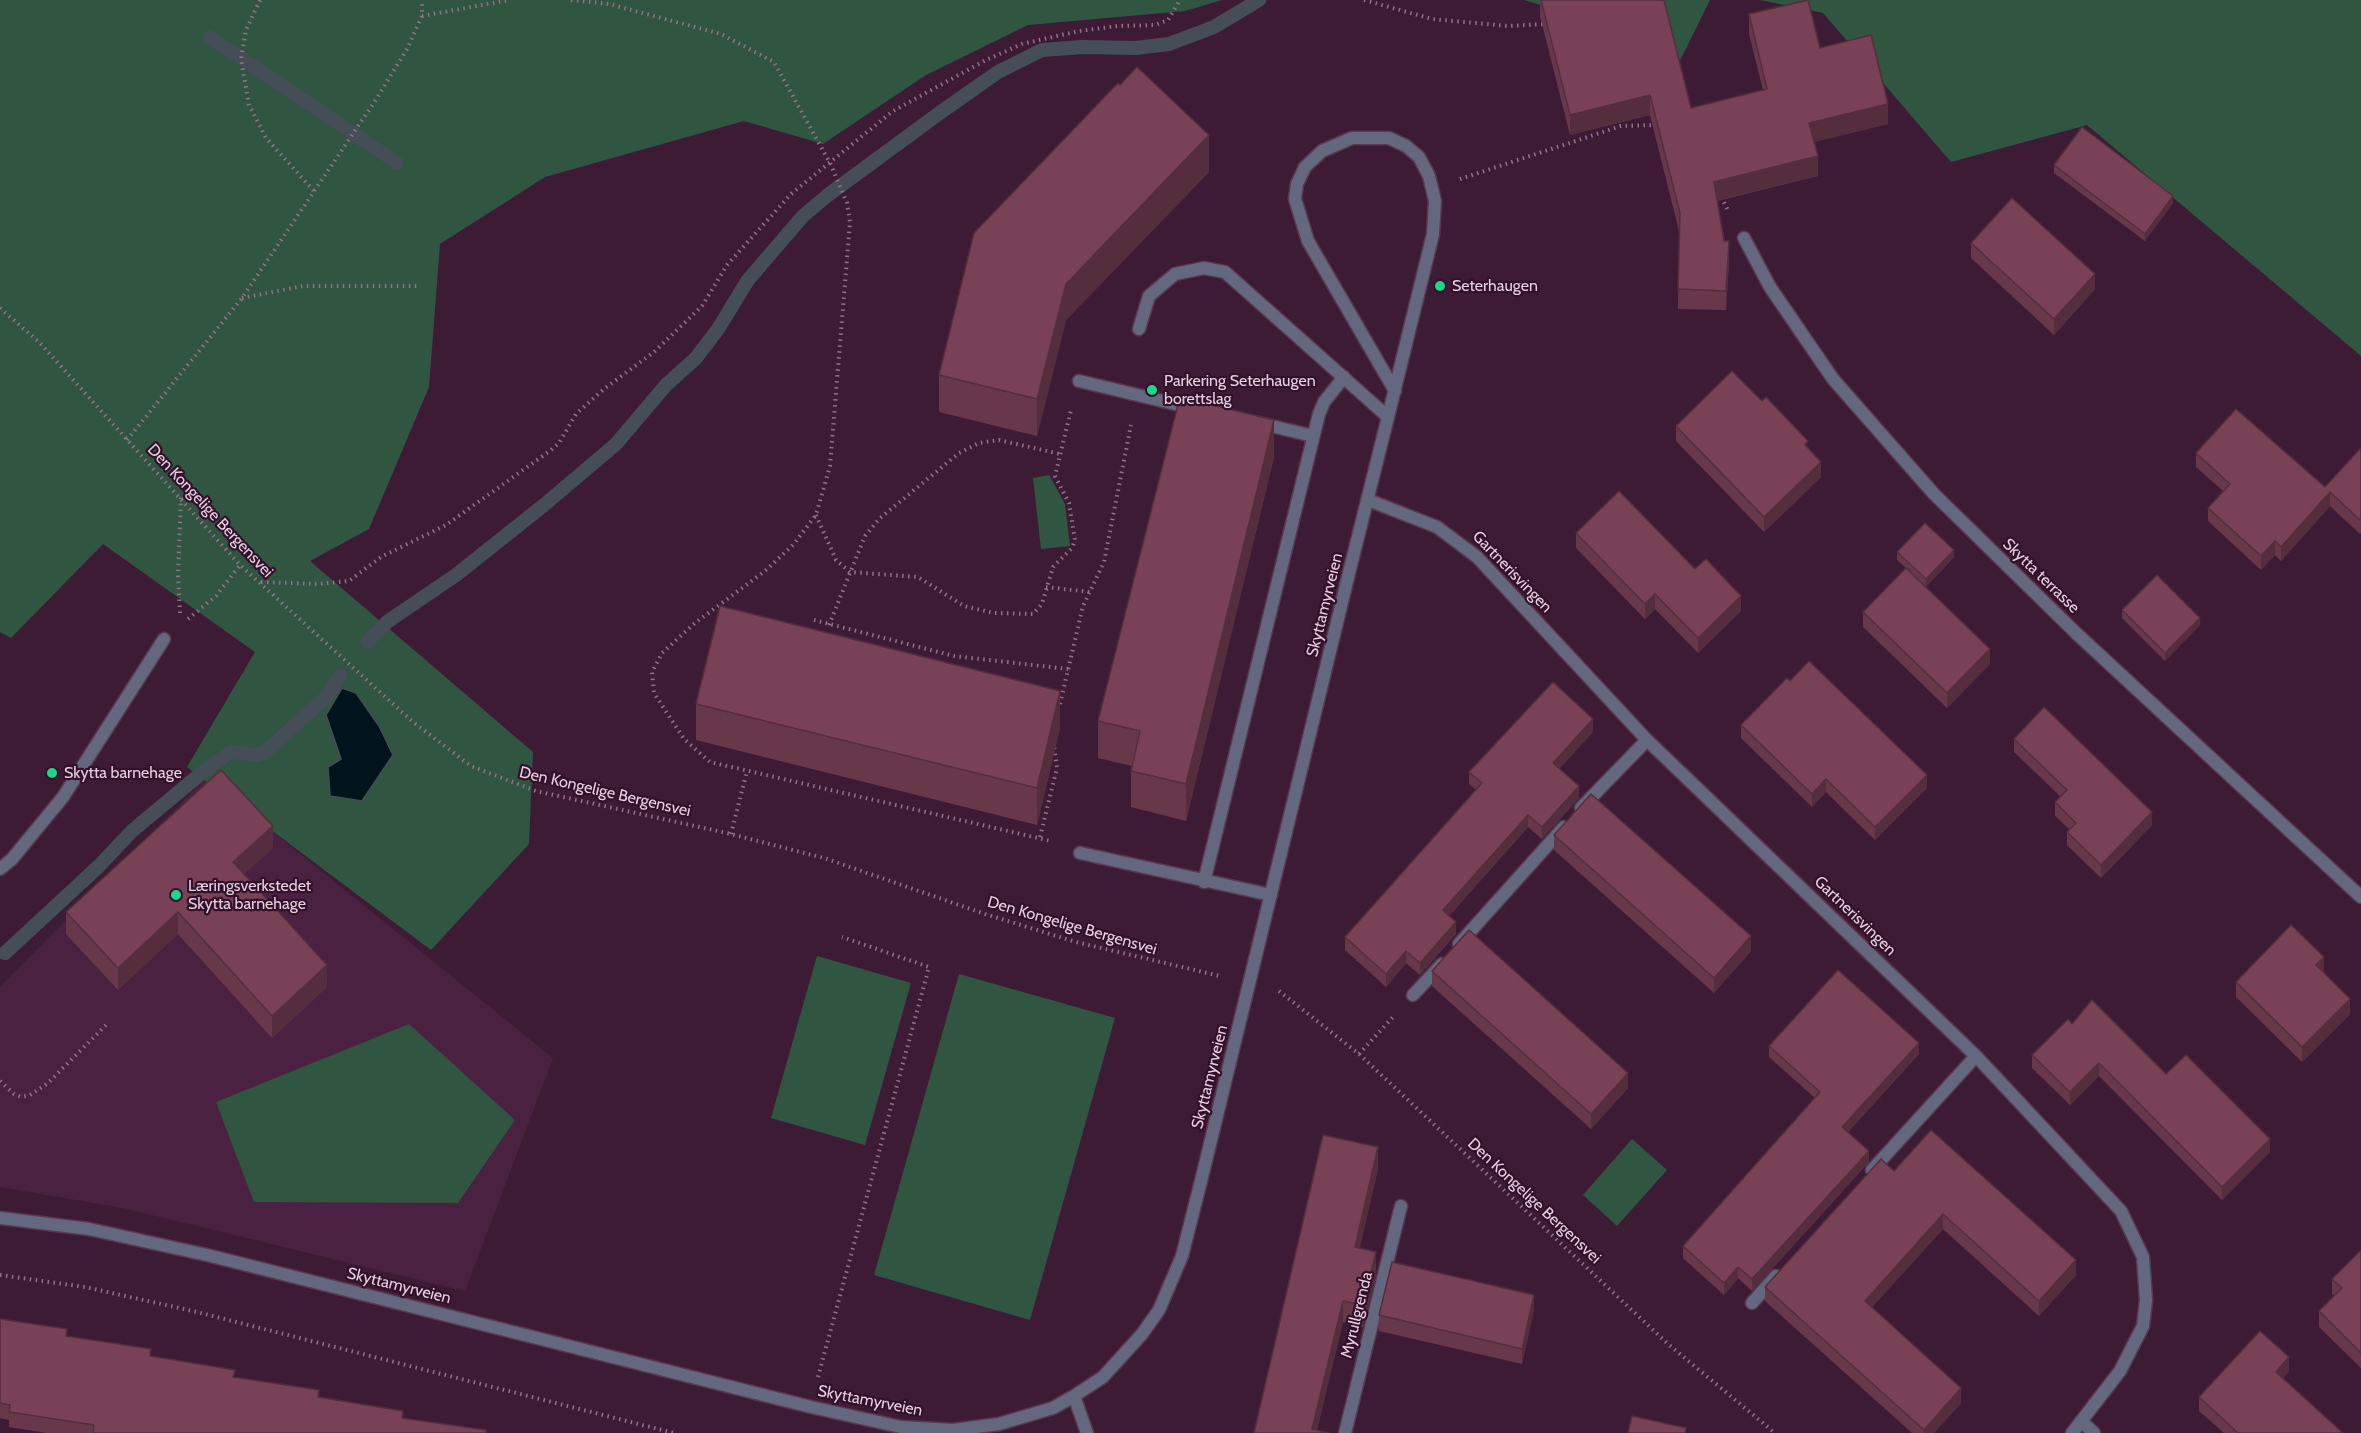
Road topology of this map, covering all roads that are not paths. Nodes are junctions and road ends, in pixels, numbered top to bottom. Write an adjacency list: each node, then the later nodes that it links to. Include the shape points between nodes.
1 (1744, 238): 17 (street, Skytta terrasse, via 1770,288 1827,370 1934,494 2085,641)
2 (1139, 329): 3 (street, via 1149,296 1175,274 1204,268 1225,272)
3 (1344, 377): 7 (street); 9 (street, via 1324,402)
4 (1079, 381): 6 (street)
5 (1395, 391): 5 (street, Skyttamyrveien, via 1433,234 1432,186 1419,157 1406,146 1389,138 1352,138 1322,151 1305,167 1295,199 1308,241); 7 (street, Skyttamyrveien)
6 (1206, 411)
7 (1388, 417): 10 (street, Skyttamyrveien)
8 (1251, 421): 9 (street)
9 (1313, 436): 15 (street)
10 (1368, 500): 12 (street, Gartnerisvingen, via 1437,527 1477,556); 16 (street, Skyttamyrveien)
11 (164, 639): 14 (street, via 63,797)
12 (1647, 740): 18 (street, via 1614,771); 19 (street, Gartnerisvingen)
13 (1080, 853): 15 (street)
14 (0, 869)
15 (1204, 882): 16 (street)
16 (1271, 895): 25 (street, Skyttamyrveien, via 1192,1219 1171,1286 1159,1310 1126,1355 1103,1377)
17 (2361, 897)
18 (1413, 995)
19 (1976, 1056): 20 (street); 26 (street, Gartnerisvingen, via 2121,1211 2143,1257 2143,1326 2120,1371)
20 (1864, 1179)
21 (1401, 1206): 28 (street, Myrullgrenda)
22 (0, 1218): 25 (street, Skyttamyrveien, via 80,1228 207,1255 901,1427 953,1430 999,1424 1053,1408)
23 (1784, 1267): 24 (street)
24 (1752, 1303)
25 (1074, 1396): 27 (street)
26 (2081, 1421): 29 (street, Gartnerisvingen); 30 (street)
27 (1087, 1433)
28 (1345, 1433)
29 (2072, 1433)
30 (2094, 1433)

